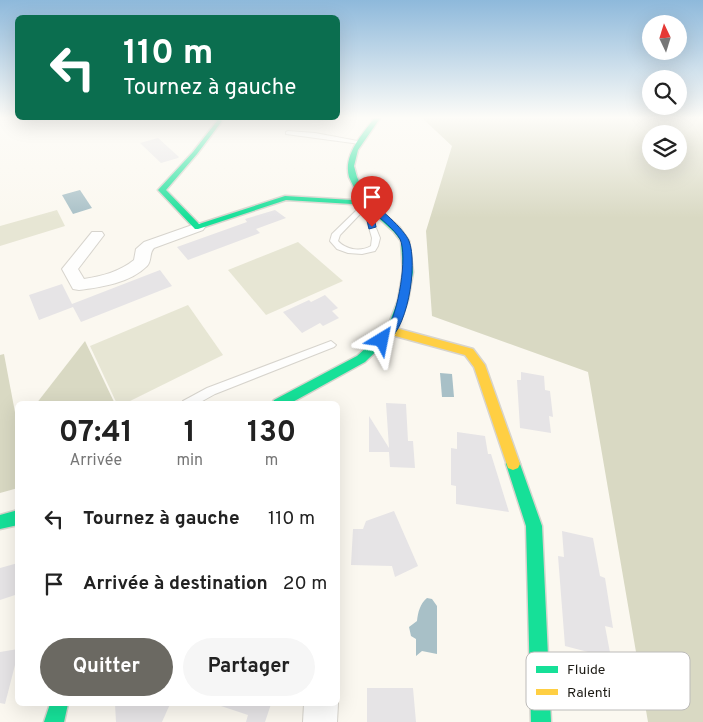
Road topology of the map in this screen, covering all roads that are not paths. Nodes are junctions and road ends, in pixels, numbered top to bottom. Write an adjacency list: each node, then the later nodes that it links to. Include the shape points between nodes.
1 (197, 151): 4 (street, via 162,190)
2 (355, 151): 3 (street, via 351,166 353,177)
3 (366, 201): 3 (lane, via 376,244 372,248 353,251 337,246 336,234); 4 (street, via 285,198); 6 (street, via 405,241 408,272 403,300)
4 (198, 227): 5 (street, via 149,244 144,249 142,262 128,273 79,285 70,269)
5 (96, 235)
6 (392, 330): 9 (street, via 361,359); 12 (street, via 469,352 480,365 534,526)
7 (330, 344): 8 (lane)
8 (193, 401)
9 (284, 401)
10 (15, 518): 11 (street)
11 (0, 522)
12 (539, 652)
13 (58, 706): 15 (street)
14 (321, 706): 16 (street)
15 (54, 722)
16 (320, 722)

